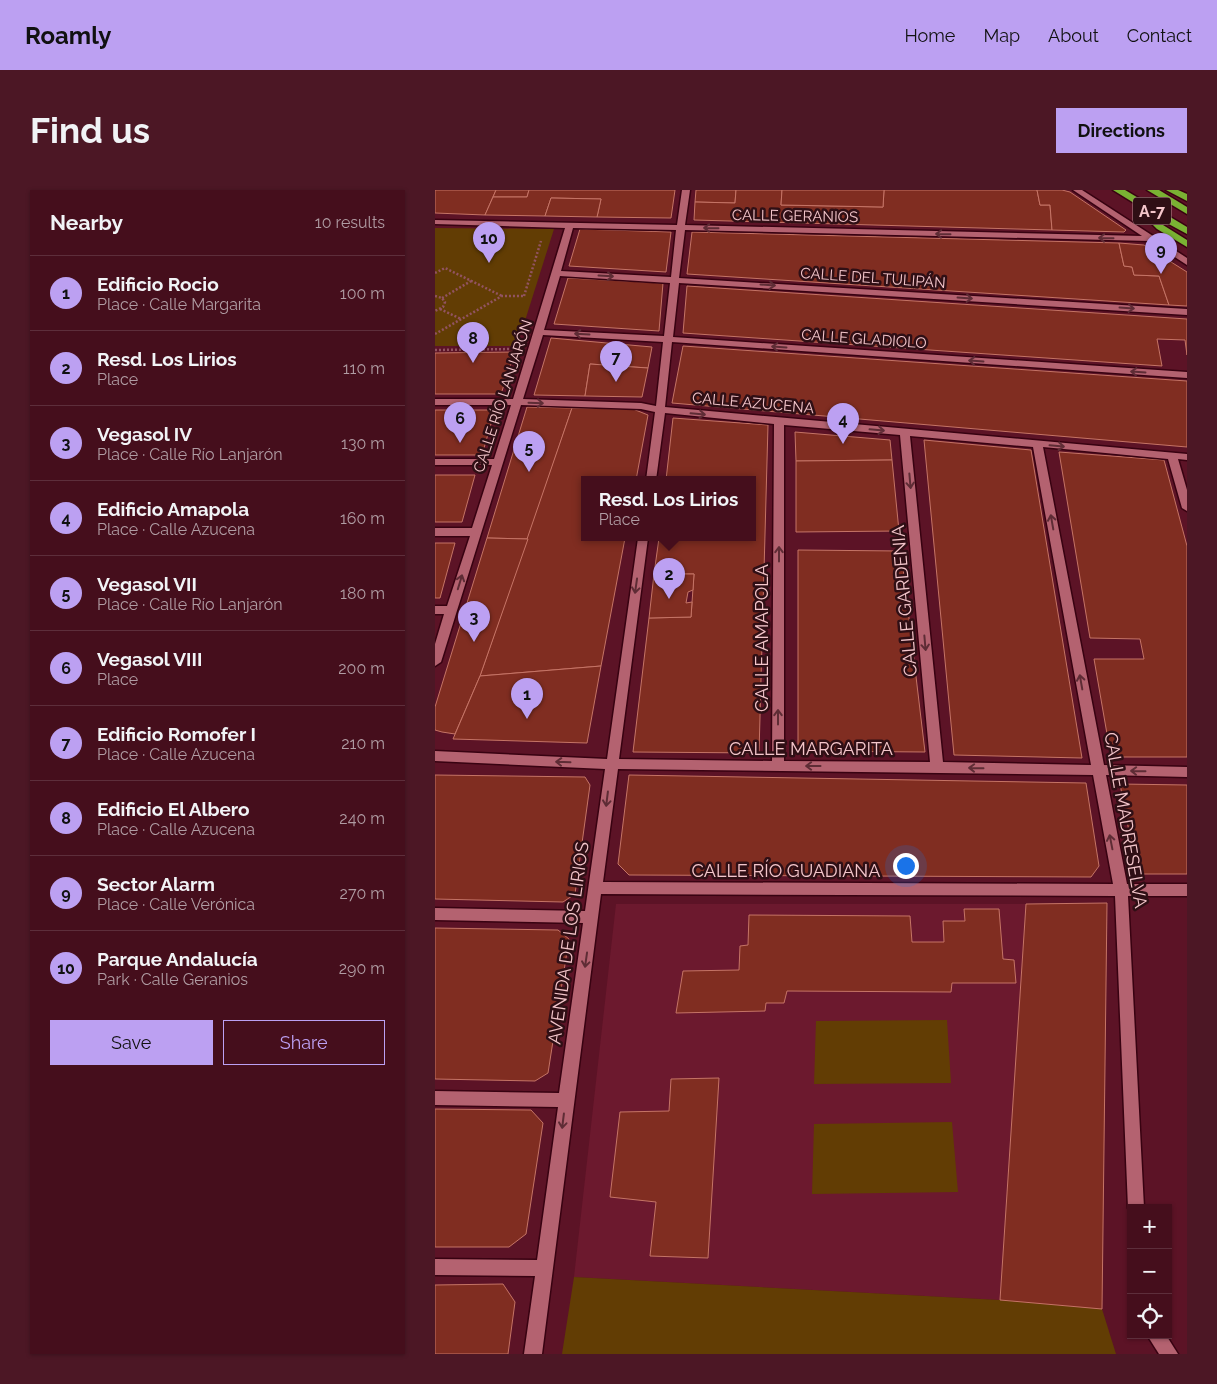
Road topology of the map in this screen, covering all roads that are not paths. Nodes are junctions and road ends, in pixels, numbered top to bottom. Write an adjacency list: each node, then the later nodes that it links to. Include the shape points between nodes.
1 (686, 190): 11 (street)
2 (1077, 190): 13 (street)
3 (1118, 190): 7 (highway, A-7)
4 (1152, 190): 8 (highway, A-7)
5 (1171, 190): 6 (highway)
6 (1187, 198)
7 (1132, 199): 12 (highway, A-7); 14 (highway, via 1160,227)
8 (1187, 211)
9 (435, 222): 10 (street, CALLE GERANIOS)
10 (570, 225): 11 (street, CALLE GERANIOS); 16 (street, CALLE RÍO LANJARÓN)
11 (681, 227): 13 (street, CALLE GERANIOS, one-way to 11); 17 (street)
12 (1187, 230)
13 (1154, 240): 15 (street)
14 (1187, 244)
15 (1187, 262)
16 (557, 273): 17 (street, CALLE DEL TULIPÁN, one-way to 17); 19 (street, CALLE RÍO LANJARÓN)
17 (675, 279): 18 (street, CALLE DEL TULIPÁN, one-way to 18); 20 (street)
18 (1187, 312)
19 (539, 332): 20 (street, CALLE GLADIOLO, one-way to 19); 23 (street, CALLE RÍO LANJARÓN)
20 (668, 339): 21 (street, CALLE GLADIOLO, one-way to 20); 24 (street)
21 (1187, 376)
22 (435, 402): 23 (street, CALLE AZUCENA)
23 (516, 402): 24 (street, CALLE AZUCENA, one-way to 24); 31 (street, CALLE RÍO LANJARÓN)
24 (661, 409): 25 (street, CALLE AZUCENA, one-way to 25); 32 (street)
25 (779, 421): 26 (street, CALLE AZUCENA, one-way to 26); 42 (street, CALLE AMAPOLA, one-way to 25)
26 (905, 432): 27 (street, CALLE AZUCENA); 43 (street, CALLE GARDENIA, one-way to 43)
27 (1037, 444): 28 (street, CALLE AZUCENA, one-way to 28); 44 (street, CALLE MADRESELVA, one-way to 27)
28 (1172, 456): 29 (street, CALLE AZUCENA); 33 (street)
29 (1187, 457)
30 (435, 462): 31 (street)
31 (498, 462): 35 (street, CALLE RÍO LANJARÓN)
32 (652, 476)
33 (1187, 508)
34 (435, 532): 35 (street)
35 (475, 532): 38 (street, CALLE RÍO LANJARÓN, one-way to 35)
36 (643, 541): 41 (street, AVENIDA DE LOS LIRIOS, one-way to 41)
37 (435, 610): 38 (street)
38 (451, 610): 39 (street, CALLE RÍO LANJARÓN)
39 (435, 662)
40 (435, 756): 41 (street, CALLE MARGARITA, one-way to 40)
41 (611, 764): 42 (street, CALLE MARGARITA); 46 (street, AVENIDA DE LOS LIRIOS, one-way to 46)
42 (778, 765): 43 (street, CALLE MARGARITA, one-way to 42)
43 (937, 767): 44 (street, CALLE MARGARITA, one-way to 43)
44 (1097, 770): 45 (street, CALLE MARGARITA, one-way to 44); 47 (street, CALLE MADRESELVA, one-way to 44)
45 (1187, 772)
46 (596, 888): 47 (street, CALLE RÍO GUADIANA); 50 (street, AVENIDA DE LOS LIRIOS)
47 (1121, 889): 48 (street, CALLE RÍO GUADIANA); 53 (street, CALLE MADRESELVA)
48 (1187, 890)
49 (435, 914): 50 (street)
50 (592, 917): 52 (street, AVENIDA DE LOS LIRIOS, one-way to 52)
51 (435, 1098): 52 (street)
52 (565, 1100): 55 (street, AVENIDA DE LOS LIRIOS, one-way to 55)
53 (1136, 1204)
54 (435, 1267): 55 (street)
55 (545, 1268): 57 (street, AVENIDA DE LOS LIRIOS)
56 (1158, 1339): 58 (street)
57 (533, 1354)
58 (1169, 1354)

